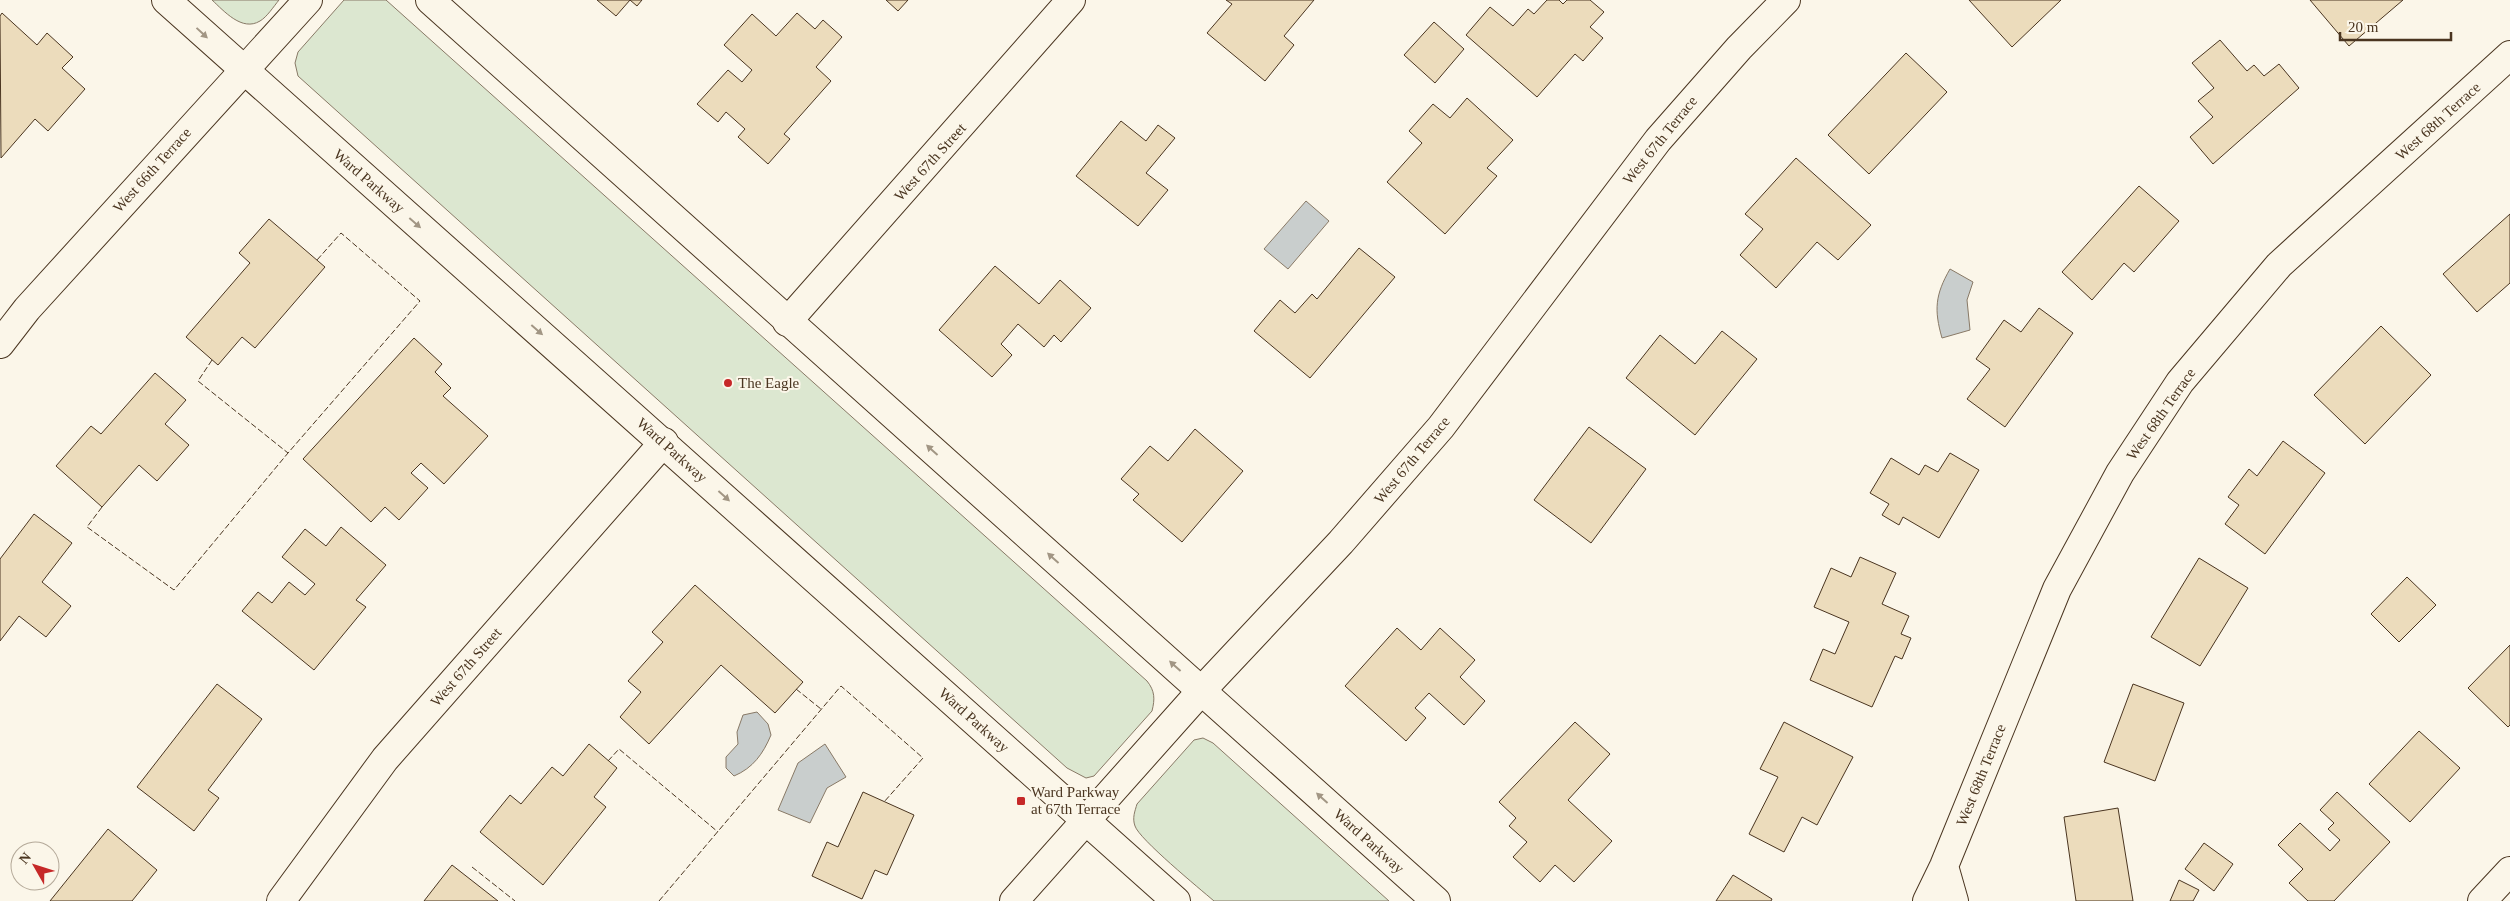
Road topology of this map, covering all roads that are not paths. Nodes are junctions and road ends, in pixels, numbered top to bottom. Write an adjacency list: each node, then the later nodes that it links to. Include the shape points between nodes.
1 (166, 0): 7 (street, Ward Parkway, one-way to 7)
2 (308, 0): 7 (street, West 66th Terrace)
3 (430, 0): 8 (street, Ward Parkway)
4 (1071, 0): 8 (street, West 67th Street)
5 (1786, 0): 11 (street, West 67th Terrace, via 1658,140 1441,427 1341,542)
6 (2510, 55): 13 (street, West 68th Terrace, via 2279,265 2180,382 2120,473 2057,589)
7 (242, 70): 9 (street, West 66th Terrace, via 27,309); 10 (street, Ward Parkway, one-way to 10)
8 (787, 322): 11 (street, Ward Parkway, one-way to 8)
9 (0, 344)
10 (664, 442): 12 (street, Ward Parkway, one-way to 12); 15 (street, West 67th Street, via 385,759)
11 (1202, 690): 12 (street, West 67th Terrace); 18 (street, Ward Parkway, one-way to 11)
12 (1085, 820): 16 (street, West 67th Terrace); 17 (street, Ward Parkway)
13 (1944, 866): 19 (street, West 68th Terrace); 20 (street)
14 (2510, 871): 21 (street)
15 (281, 901)
16 (1014, 901)
17 (1176, 901)
18 (1436, 901)
19 (1927, 901)
20 (1954, 901)
21 (2482, 901)

